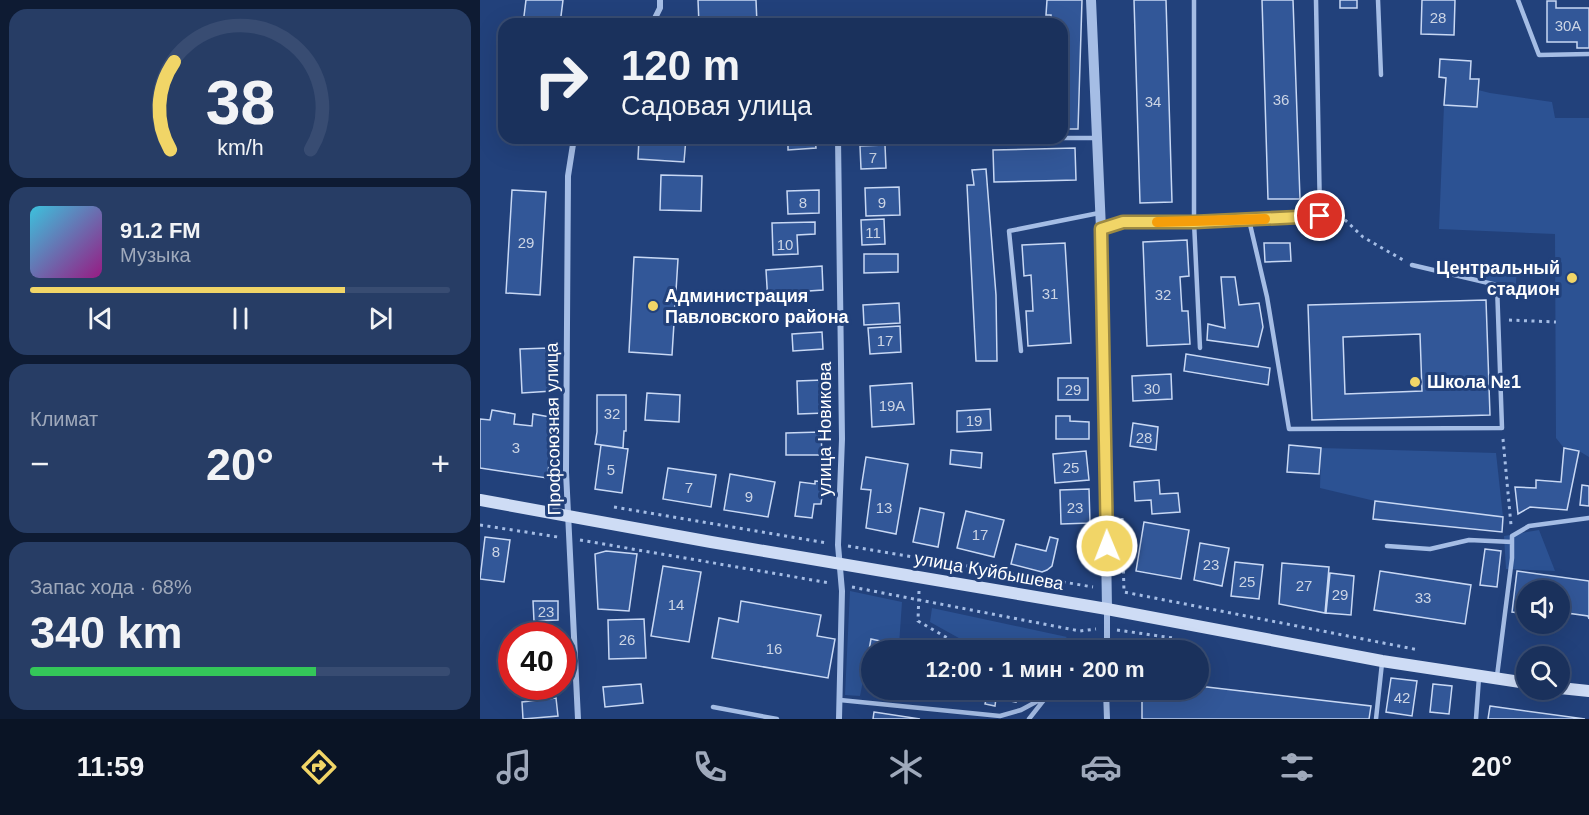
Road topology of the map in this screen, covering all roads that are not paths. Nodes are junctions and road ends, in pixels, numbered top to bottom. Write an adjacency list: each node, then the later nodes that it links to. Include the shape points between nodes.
1 (660, 0): 7 (street)
2 (1091, 0): 11 (street)
3 (1194, 0): 17 (lane)
4 (1316, 0): 15 (lane)
5 (1378, 0): 9 (lane)
6 (1518, 0): 8 (lane, via 1539,55)
7 (655, 18)
8 (1589, 54)
9 (1381, 75)
10 (1068, 138): 11 (lane)
11 (1096, 138): 14 (street)
12 (573, 144): 23 (street, Профсоюзная улица, via 568,176)
13 (838, 144): 27 (street, улица Новикова, via 842,439)
14 (1099, 213): 18 (street); 21 (lane, via 1009,231)
15 (1320, 216): 16 (street)
16 (1249, 220): 17 (street); 19 (lane, via 1267,297 1289,429 1502,428 1497,285)
17 (1194, 222): 18 (street, via 1123,222); 20 (lane)
18 (1101, 229): 28 (street)
19 (1412, 265)
20 (1200, 348)
21 (1021, 351)
22 (480, 500): 23 (main road, улица Куйбышева)
23 (568, 515): 27 (main road, улица Куйбышева); 41 (street, Профсоюзная улица)
24 (1589, 518): 25 (lane, via 1529,526)
25 (1512, 539): 26 (lane, via 1469,540 1430,549); 32 (lane)
26 (1387, 546)
27 (839, 563): 28 (main road, улица Куйбышева); 36 (street, улица Новикова)
28 (1107, 609): 29 (street); 30 (main road, улица Куйбышева)
29 (1107, 640)
30 (1382, 661): 31 (main road, улица Куйбышева); 46 (lane)
31 (1479, 677): 32 (main road, улица Куйбышева); 47 (lane)
32 (1497, 679): 33 (main road, улица Куйбышева)
33 (1516, 682)
34 (1589, 691): 35 (main road)
35 (1570, 692)
36 (840, 700): 37 (lane, via 1000,716); 43 (street, улица Новикова)
37 (1040, 700)
38 (1044, 700): 44 (lane)
39 (1106, 700): 45 (street)
40 (713, 707): 42 (lane)
41 (578, 719)
42 (777, 719)
43 (839, 719)
44 (1029, 719)
45 (1107, 719)
46 (1376, 719)
47 (1476, 719)

